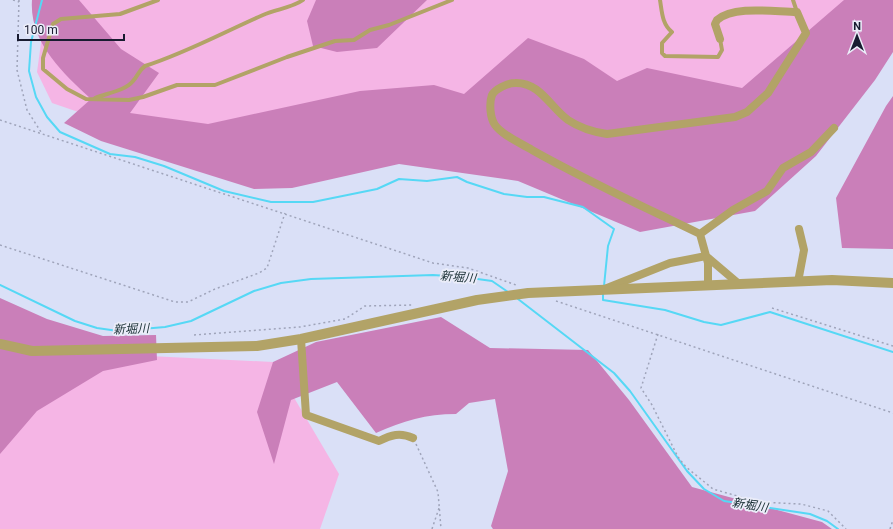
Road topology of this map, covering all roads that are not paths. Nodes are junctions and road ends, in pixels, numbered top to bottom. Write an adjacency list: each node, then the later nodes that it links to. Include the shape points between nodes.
1 (158, 0): 8 (lane, via 120,14 66,18 53,24 43,58 43,70 67,88 86,99)
2 (303, 0): 8 (lane, via 145,66 139,70 133,81)
3 (452, 0): 8 (lane, via 370,30 354,40 335,41 215,85 177,85 130,100)
4 (660, 0): 7 (lane, via 663,19 672,32 662,43 662,53 665,56 718,57 722,54)
5 (793, 0): 6 (lane)
6 (797, 12): 7 (street, via 730,13 719,18 715,24); 11 (street, via 806,33 768,93 755,107 735,117 607,134 589,131 568,120 532,86 509,84 494,92 492,96 493,121 513,139 564,168)
7 (720, 39)
8 (93, 100)
9 (834, 128): 11 (street, via 811,152 783,168 767,191 733,210)
10 (799, 229): 13 (street, via 804,250)
11 (700, 234): 12 (street)
12 (706, 256): 15 (street); 16 (street); 17 (street, via 670,263)
13 (798, 282): 14 (street, via 832,280); 15 (street)
14 (893, 283)
15 (739, 284): 16 (street)
16 (708, 285): 17 (street)
17 (602, 290): 18 (street, via 528,293 477,300)
18 (301, 339): 19 (street, via 258,346 39,351); 20 (street, via 306,415 379,441 390,435 405,434)
19 (0, 344)
20 (413, 438)

